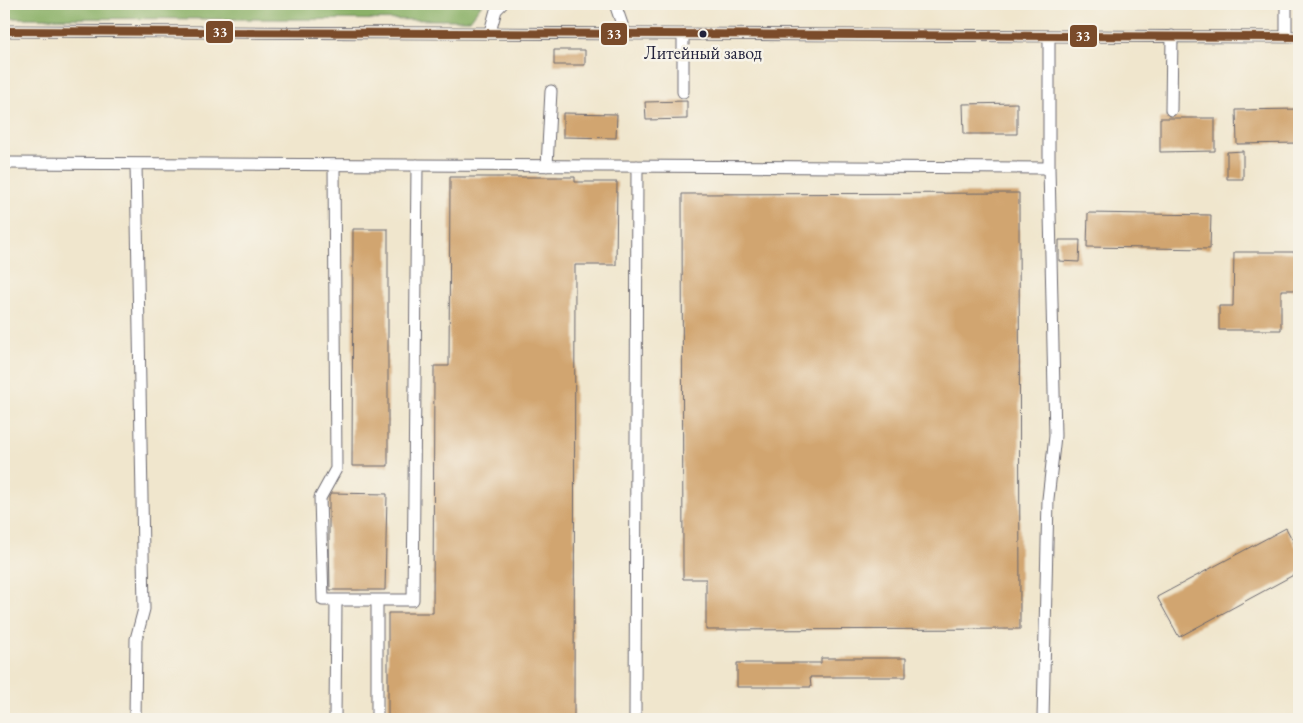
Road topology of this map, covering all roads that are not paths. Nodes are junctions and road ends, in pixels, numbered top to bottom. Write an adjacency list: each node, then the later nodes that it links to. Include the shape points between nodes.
1 (502, 4): 5 (street, via 496,10)
2 (615, 4): 6 (street)
3 (1286, 4): 11 (street)
4 (4, 31): 5 (street)
5 (490, 32): 6 (street)
6 (625, 33): 7 (street)
7 (683, 34): 8 (street); 13 (street)
8 (1049, 36): 9 (street); 21 (street)
9 (1172, 36): 11 (street); 14 (street)
10 (1299, 36): 11 (street)
11 (1286, 37)
12 (551, 91): 19 (street)
13 (683, 92)
14 (1172, 110)
15 (4, 163): 16 (street)
16 (136, 164): 17 (street); 24 (street, via 144,609 136,639)
17 (334, 165): 18 (street); 22 (street, via 336,469 320,498 323,600)
18 (417, 165): 19 (street); 23 (street, via 413,600)
19 (547, 166): 20 (street)
20 (637, 166): 21 (street); 27 (street)
21 (1049, 168): 28 (street, via 1055,436 1048,499)
22 (336, 600): 23 (street); 25 (street)
23 (377, 600): 26 (street)
24 (135, 719)
25 (335, 719)
26 (377, 719)
27 (635, 719)
28 (1043, 719)

